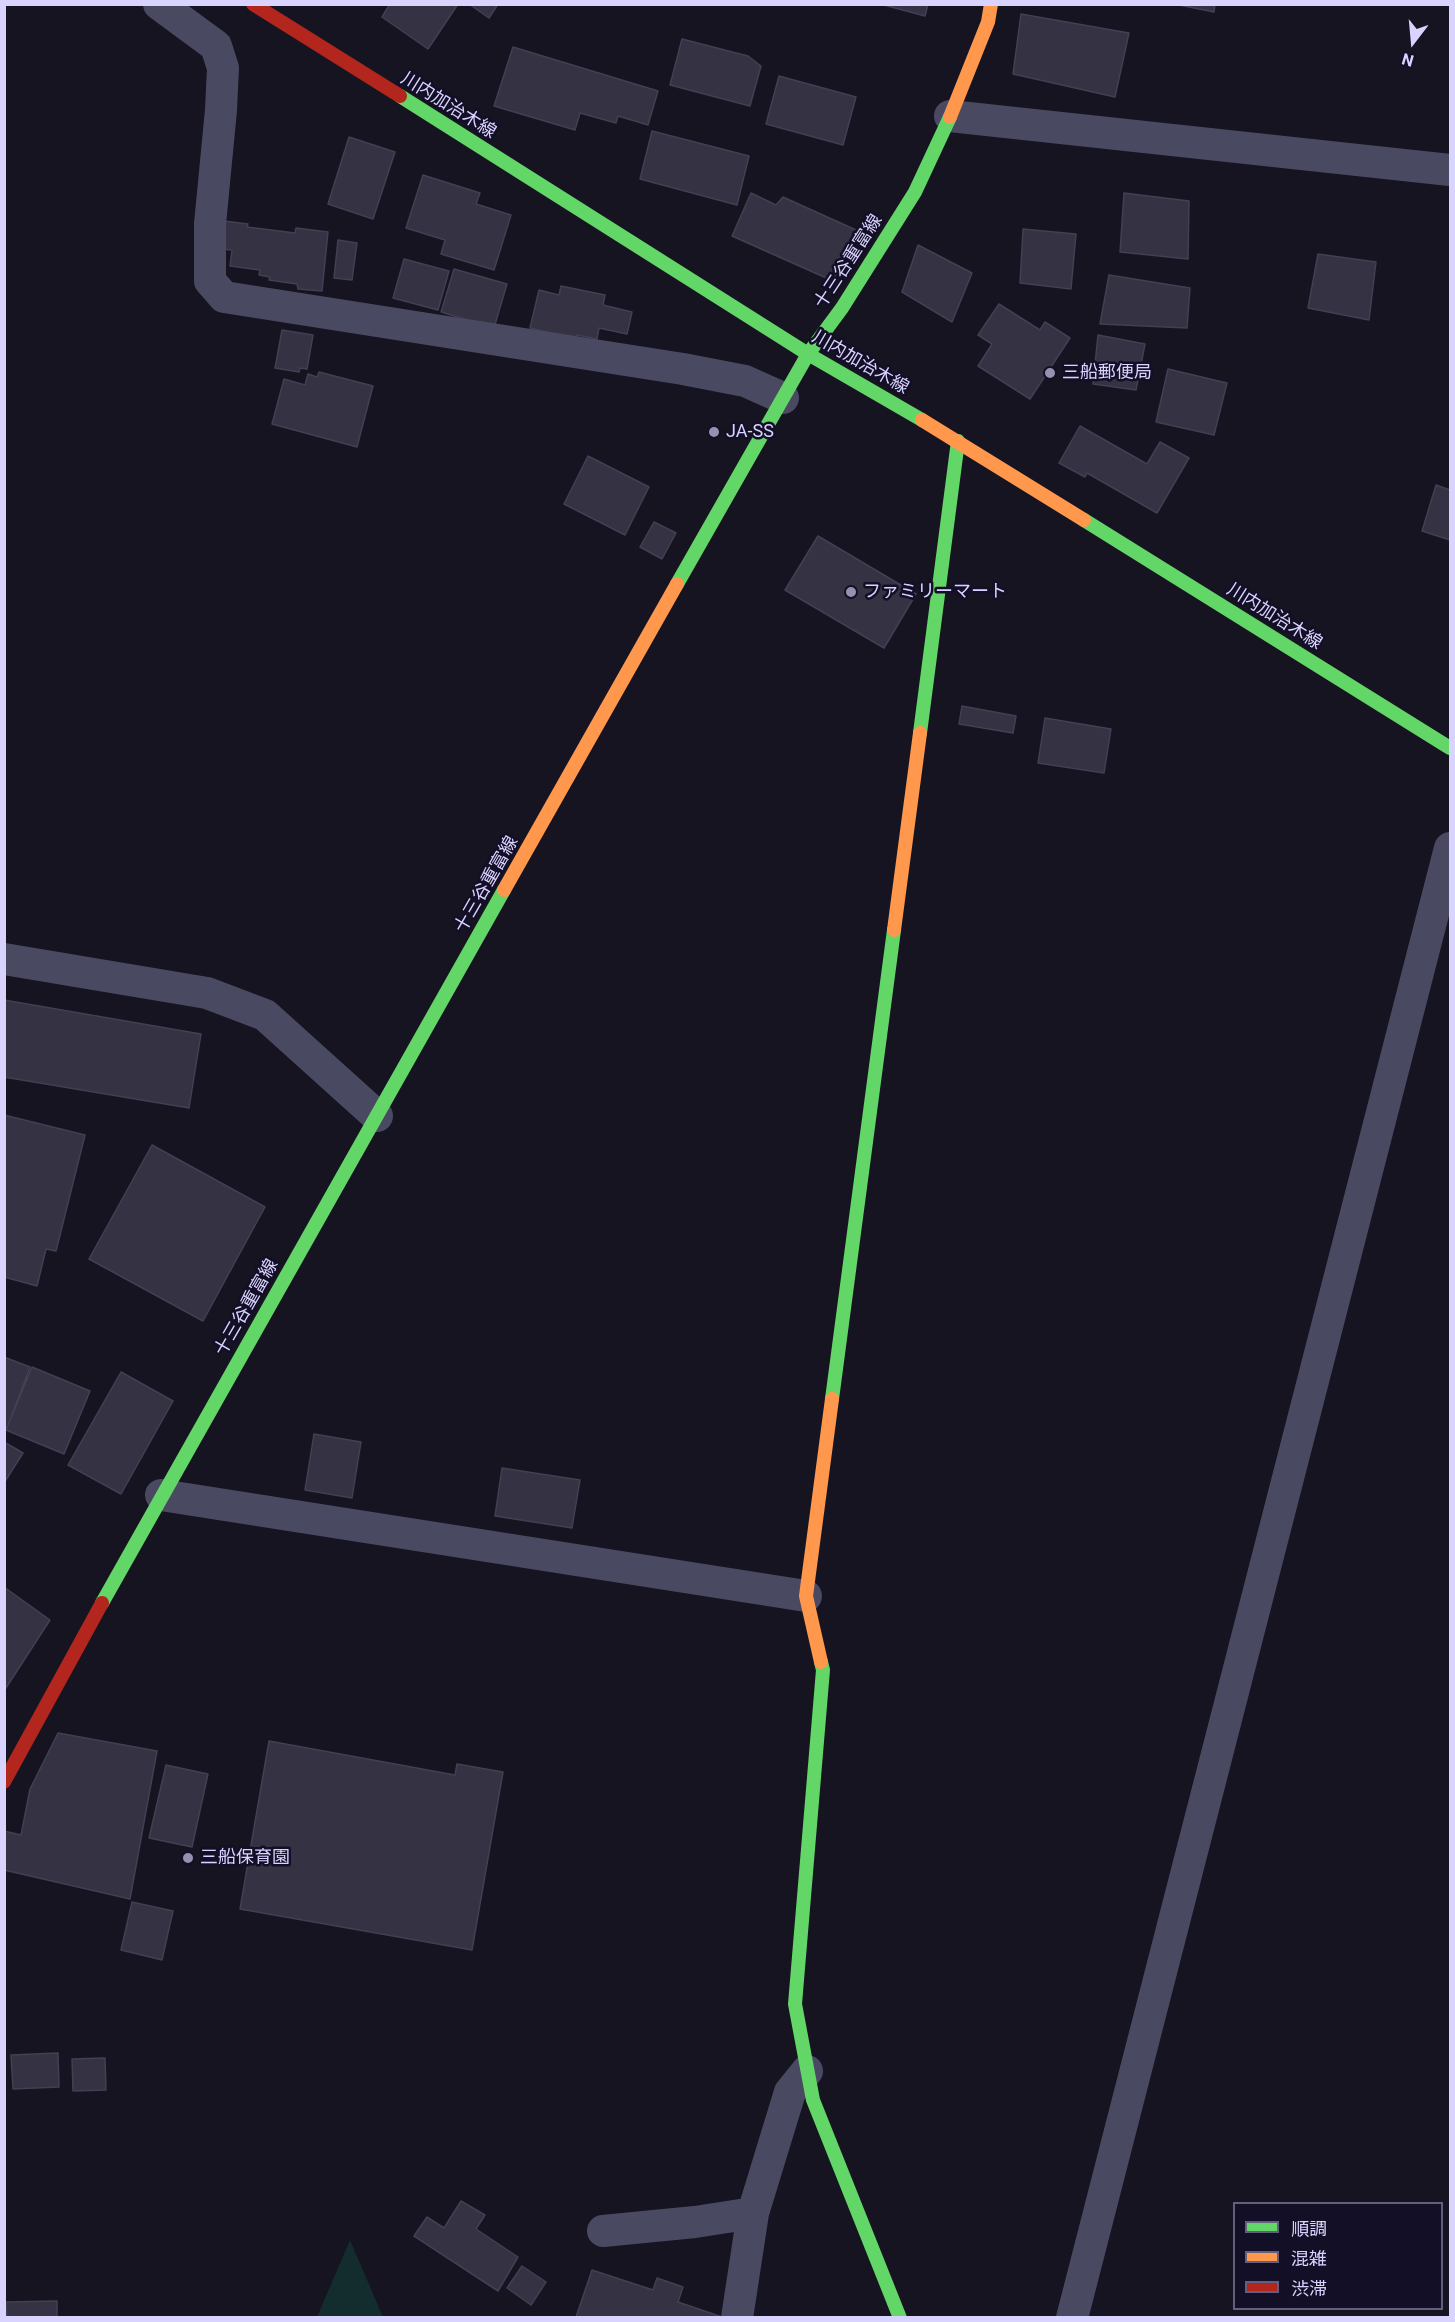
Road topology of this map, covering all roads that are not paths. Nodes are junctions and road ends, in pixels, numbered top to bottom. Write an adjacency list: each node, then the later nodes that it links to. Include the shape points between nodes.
1 (159, 4): 7 (street, via 216,46 223,68 210,224 210,281 224,297 683,369 745,381)
2 (253, 4): 6 (main road, 川内加治木線)
3 (991, 4): 4 (main road, 十三谷重富線)
4 (950, 116): 5 (street); 6 (main road, 十三谷重富線, via 915,192 842,309)
5 (1450, 170)
6 (808, 354): 7 (main road, 十三谷重富線); 8 (main road, 川内加治木線)
7 (783, 398): 12 (main road, 十三谷重富線)
8 (958, 441): 9 (main road, 川内加治木線); 14 (main road)
9 (1450, 748)
10 (1450, 848): 21 (street)
11 (4, 959): 12 (street, via 207,993 265,1015)
12 (377, 1116): 13 (main road, 十三谷重富線)
13 (161, 1495): 14 (street); 15 (main road, 十三谷重富線)
14 (806, 1596): 16 (main road, via 823,1670 795,2004)
15 (4, 1782)
16 (807, 2071): 17 (street, via 790,2092); 20 (main road, via 813,2100)
17 (753, 2213): 18 (street); 19 (street)
18 (603, 2231)
19 (737, 2318)
20 (900, 2318)
21 (1072, 2318)

